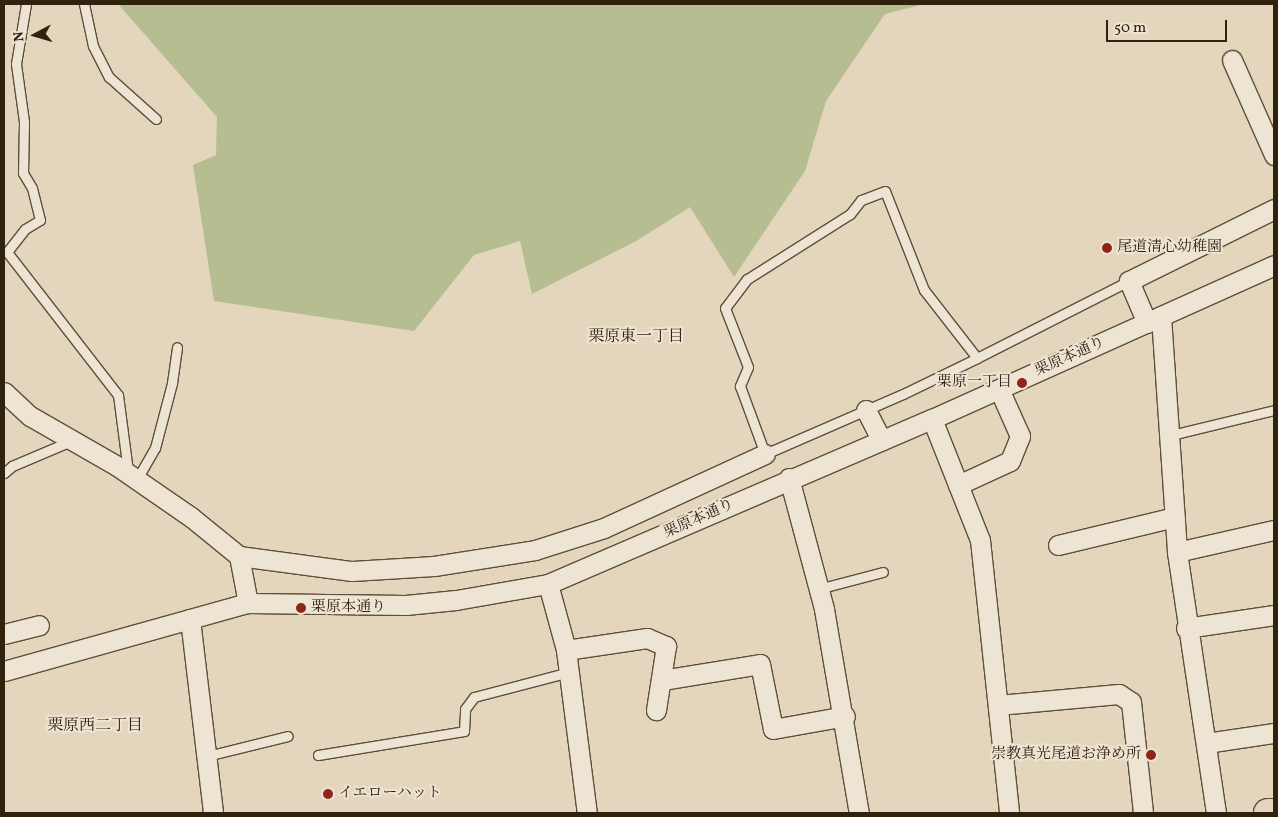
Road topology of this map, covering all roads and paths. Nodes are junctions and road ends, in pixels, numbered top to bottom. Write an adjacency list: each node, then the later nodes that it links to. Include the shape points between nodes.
1 (26, 4): 22 (lane, via 16,64 24,122 23,173 32,188 40,220 25,229 7,252 118,395)
2 (84, 4): 4 (lane, via 93,46 109,77)
3 (1232, 60): 5 (street)
4 (156, 119)
5 (1274, 155)
6 (1274, 209): 8 (street)
7 (1274, 265): 9 (street, 栗原本通り)
8 (1129, 280): 9 (street); 11 (lane)
9 (1154, 320): 12 (street, 栗原本通り); 17 (street)
10 (177, 347): 22 (lane, via 172,383 155,448)
11 (977, 358): 14 (lane); 20 (lane, via 924,290 885,191 861,200 850,214 746,279 725,308 748,367 740,386)
12 (999, 389): 16 (street, 栗原本通り); 24 (street, via 1020,436 1010,461)
13 (4, 392): 19 (street, via 30,416)
14 (866, 410): 18 (street); 20 (lane)
15 (1274, 410): 17 (lane)
16 (932, 419): 18 (street, 栗原本通り); 24 (street)
17 (1171, 436): 25 (street)
18 (881, 440): 23 (street, 栗原本通り)
19 (72, 441): 21 (lane, via 12,466); 22 (street)
20 (765, 454): 29 (street, via 604,528 535,550 434,566 352,571)
21 (4, 473)
22 (132, 477): 29 (street, via 192,517)
23 (789, 478): 31 (street, 栗原本通り, via 600,564); 32 (street)
24 (958, 485): 43 (street, via 980,540)
25 (1175, 517): 27 (street); 28 (street)
26 (1274, 530): 28 (street)
27 (1058, 545)
28 (1177, 552): 37 (street)
29 (239, 556): 33 (street)
30 (882, 572): 32 (lane)
31 (548, 584): 33 (street, 栗原本通り, via 406,605); 39 (street)
32 (818, 589): 45 (street)
33 (248, 603): 35 (street, 栗原本通り)
34 (1274, 615): 37 (street)
35 (190, 619): 40 (street, 栗原本通り); 50 (street)
36 (39, 625): 38 (street)
37 (1186, 628): 48 (street)
38 (4, 634)
39 (566, 650): 41 (street); 42 (street, via 647,638 666,646)
40 (4, 671)
41 (569, 672): 49 (lane, via 474,697 466,709 464,731); 52 (street)
42 (662, 680): 44 (street); 45 (street, via 760,664 773,729)
43 (998, 704): 54 (street); 55 (street, via 1119,694 1131,702)
44 (656, 710)
45 (845, 716): 53 (street)
46 (1274, 733): 48 (street)
47 (288, 736): 50 (lane)
48 (1206, 743): 56 (street)
49 (318, 755)
50 (207, 756): 51 (street)
51 (213, 813)
52 (587, 813)
53 (859, 813)
54 (1009, 813)
55 (1143, 813)
56 (1216, 813)
57 (1268, 813): 58 (highway)
58 (1274, 813)

